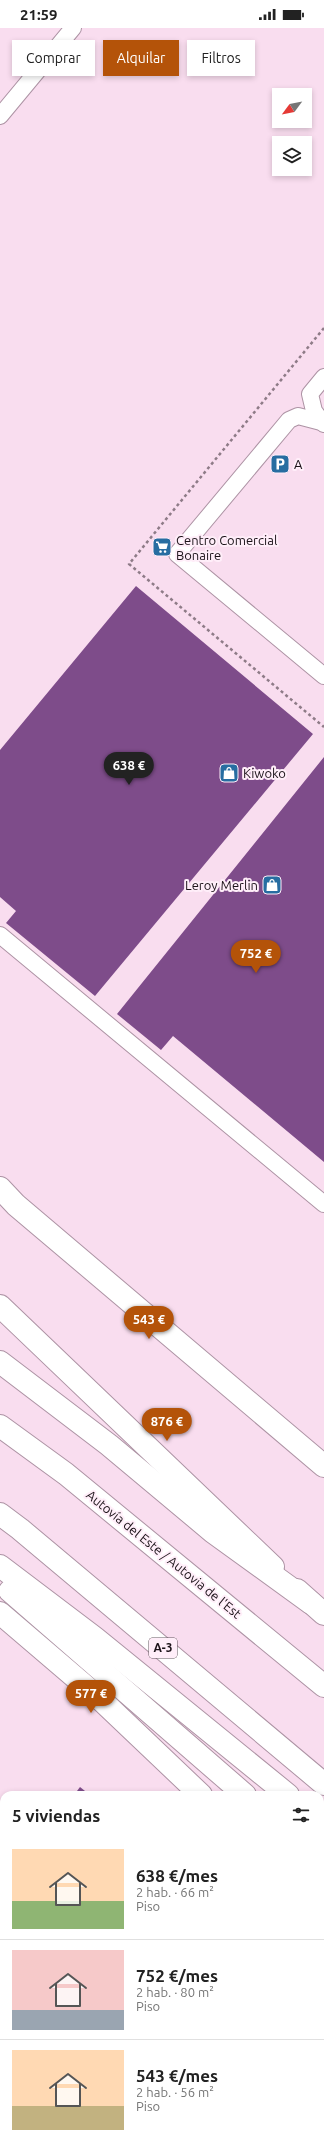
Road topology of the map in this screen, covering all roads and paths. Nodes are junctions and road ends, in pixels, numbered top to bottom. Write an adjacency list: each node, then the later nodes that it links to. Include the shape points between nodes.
1 (73, 28): 2 (lane)
2 (0, 116)
3 (324, 328): 7 (path, via 129,564)
4 (324, 377): 5 (lane, via 310,394 314,411)
5 (322, 423): 6 (lane, via 298,416 289,420 177,554)
6 (324, 676)
7 (324, 727)
8 (0, 935): 10 (lane)
9 (0, 1188): 14 (main road, via 16,1205)
10 (324, 1204)
11 (0, 1306): 18 (main road)
12 (0, 1362): 18 (main road, via 109,1445 213,1532)
13 (0, 1426): 20 (main road, Autovía del Este / Autovia de l'Est, via 66,1474)
14 (324, 1466)
15 (0, 1514): 21 (main road, A-3)
16 (0, 1566): 24 (main road, via 95,1638)
17 (0, 1582): 23 (main road)
18 (317, 1609)
19 (0, 1613): 22 (main road, via 97,1696)
20 (324, 1686)
21 (324, 1784)
22 (197, 1791)
23 (240, 1791)
24 (283, 1791)

